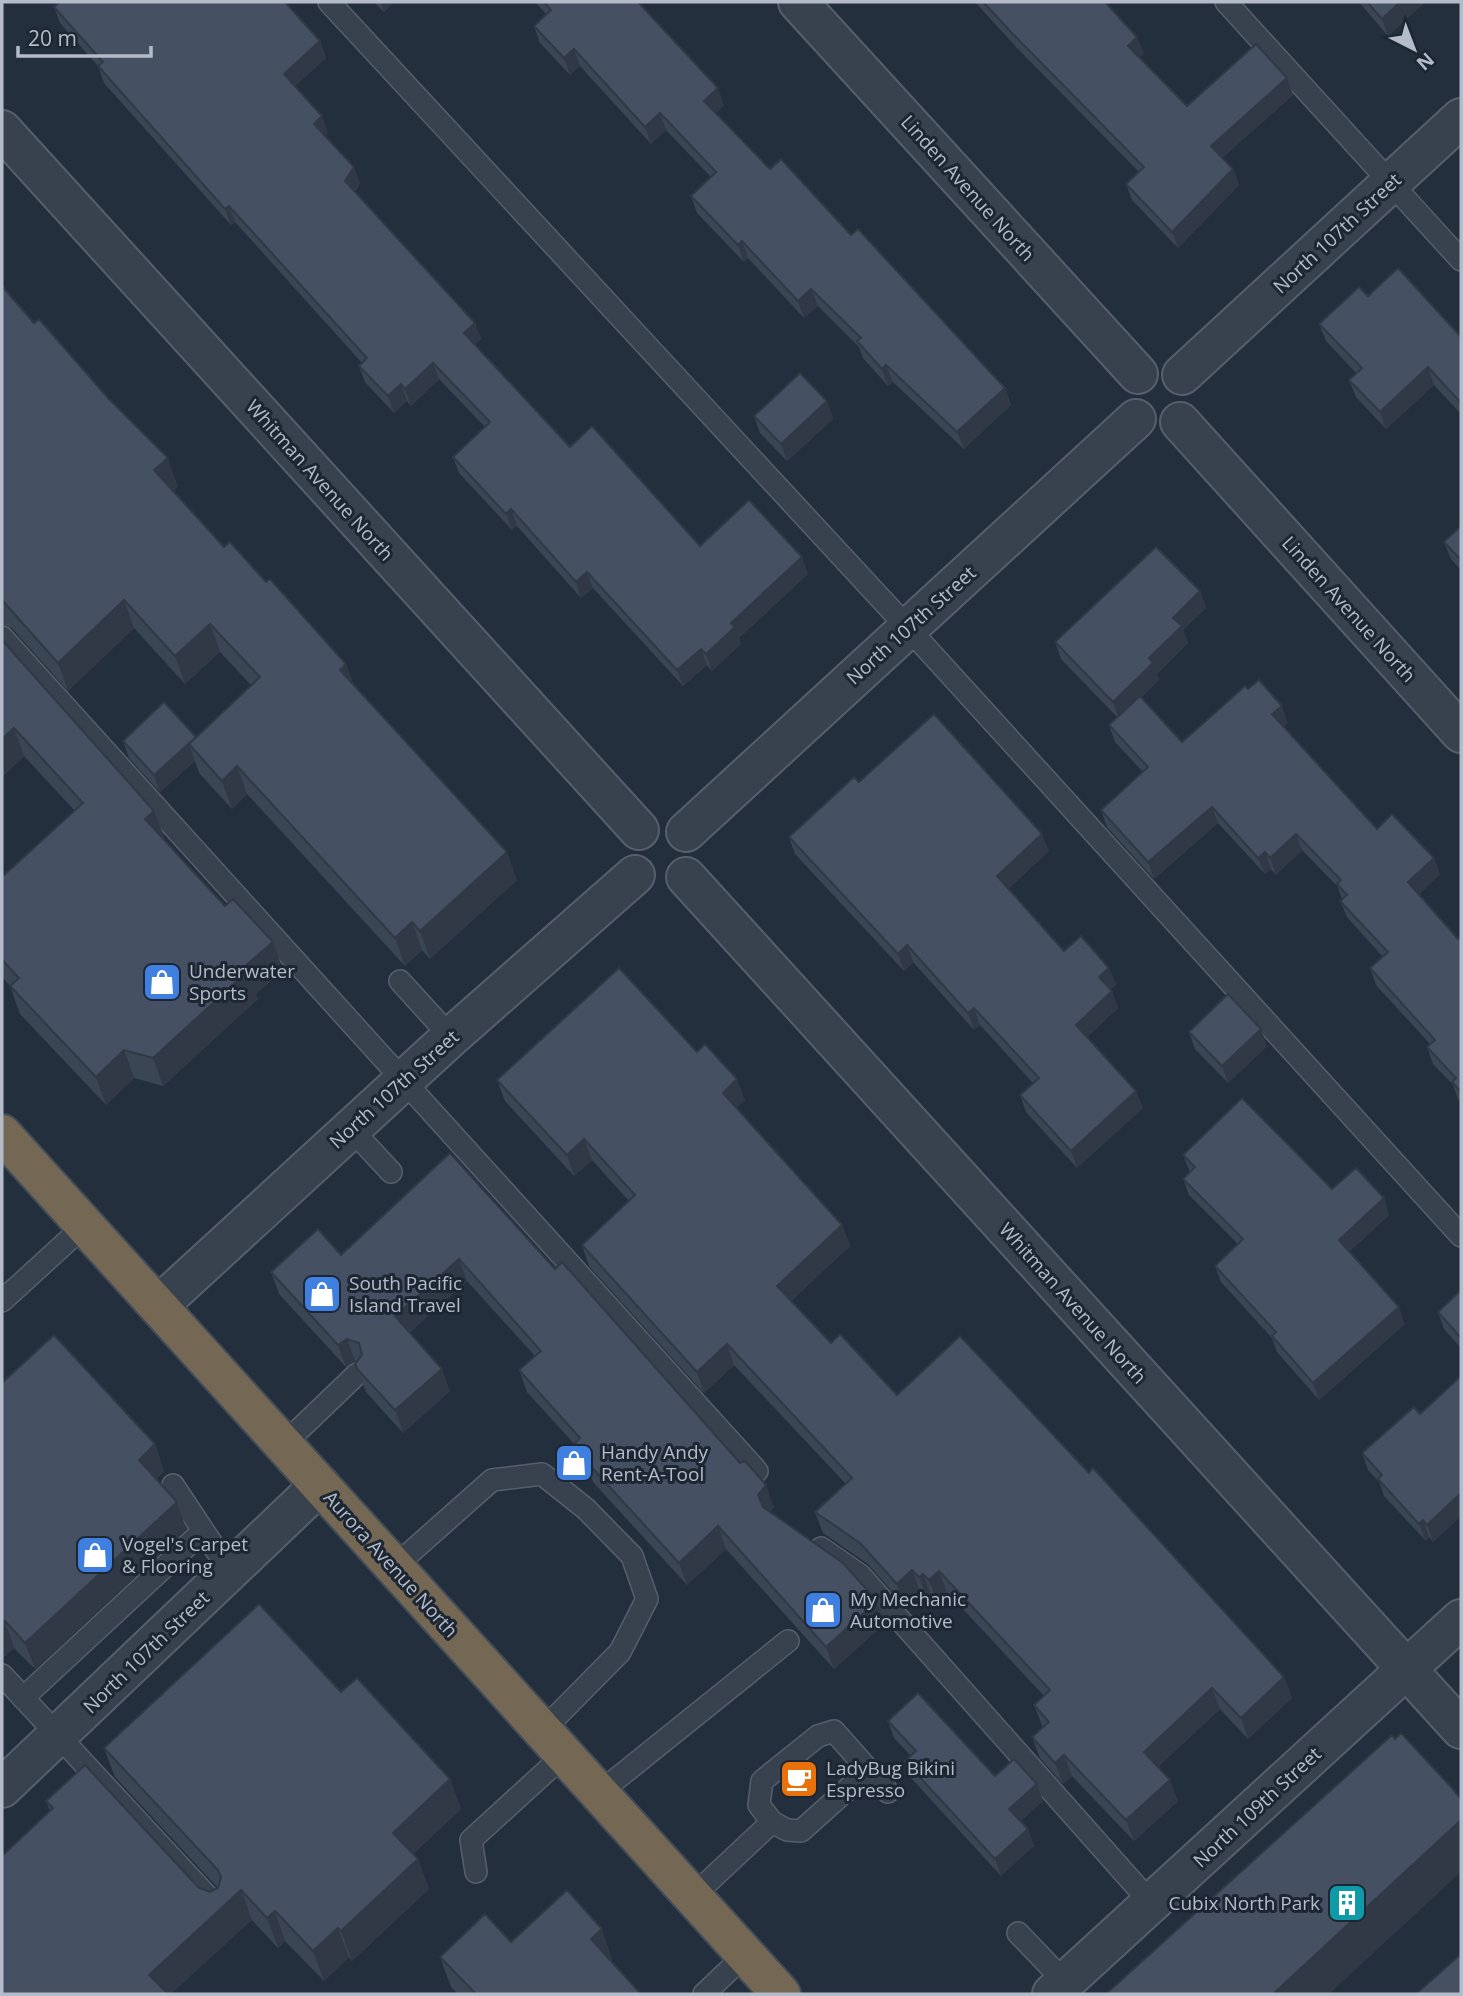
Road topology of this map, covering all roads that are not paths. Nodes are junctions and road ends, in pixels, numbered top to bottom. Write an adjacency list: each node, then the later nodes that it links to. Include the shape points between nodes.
1 (329, 2): 12 (lane)
2 (798, 2): 8 (street, Linden Avenue North)
3 (1226, 2): 6 (lane)
4 (1461, 118): 6 (street, North 107th Street)
5 (2, 130): 15 (street, Whitman Avenue North)
6 (1390, 185): 7 (lane); 9 (street, North 107th Street)
7 (1461, 260)
8 (1138, 374): 9 (street, via 1164,366); 10 (street, via 1127,396)
9 (1182, 375): 11 (street, via 1191,404)
10 (1136, 419): 11 (street, via 1150,429 1161,430); 12 (street, North 107th Street)
11 (1181, 422): 14 (street, Linden Avenue North)
12 (908, 628): 16 (street, North 107th Street); 26 (lane)
13 (2, 637): 21 (lane)
14 (1461, 733)
15 (639, 830): 16 (street, via 666,822); 17 (street, via 629,844 628,855)
16 (686, 832): 18 (street, via 694,853)
17 (635, 875): 18 (street, via 662,888); 20 (street, North 107th Street)
18 (686, 877): 40 (street, Whitman Avenue North)
19 (400, 981): 20 (lane)
20 (451, 1037): 21 (street, North 107th Street)
21 (404, 1080): 22 (street, North 107th Street); 31 (lane)
22 (351, 1129): 24 (lane); 28 (street, North 107th Street)
23 (2, 1134): 25 (highway, Aurora Avenue North)
24 (391, 1172)
25 (84, 1226): 27 (lane); 28 (highway, Aurora Avenue North)
26 (1461, 1236)
27 (2, 1301)
28 (158, 1306): 30 (highway, Aurora Avenue North)
29 (357, 1374): 30 (lane)
30 (283, 1445): 33 (highway, Aurora Avenue North)
31 (757, 1471)
32 (173, 1485): 34 (lane)
33 (320, 1485): 36 (highway, Aurora Avenue North); 37 (street, North 107th Street)
34 (204, 1531): 37 (lane); 42 (lane)
35 (802, 1535): 53 (lane, via 860,1575)
36 (394, 1567): 45 (highway, Aurora Avenue North); 45 (lane, via 492,1480 542,1474 586,1509 632,1556 647,1599 620,1652)
37 (230, 1571): 44 (street, North 107th Street)
38 (1461, 1619): 40 (street, North 109th Street)
39 (788, 1642): 49 (lane)
40 (1405, 1669): 43 (street, Whitman Avenue North); 53 (street, North 109th Street)
41 (2, 1675): 42 (lane)
42 (23, 1699): 44 (lane)
43 (1461, 1729)
44 (58, 1736): 47 (street, North 107th Street); 54 (lane)
45 (553, 1743): 49 (highway, Aurora Avenue North); 51 (lane, via 471,1840)
46 (869, 1770): 48 (lane); 50 (lane, via 801,1831); 50 (lane, via 834,1731 818,1736 762,1781 759,1805)
47 (2, 1788)
48 (888, 1791)
49 (599, 1793): 52 (highway, Aurora Avenue North)
50 (772, 1822): 52 (lane)
51 (477, 1872)
52 (692, 1896): 56 (highway, Aurora Avenue North)
53 (1152, 1904): 57 (street, North 109th Street)
54 (219, 1909)
55 (1018, 1933): 57 (lane)
56 (745, 1955): 58 (lane); 59 (highway, Aurora Avenue North)
57 (1059, 1988)
58 (704, 1994)
59 (780, 1994)

